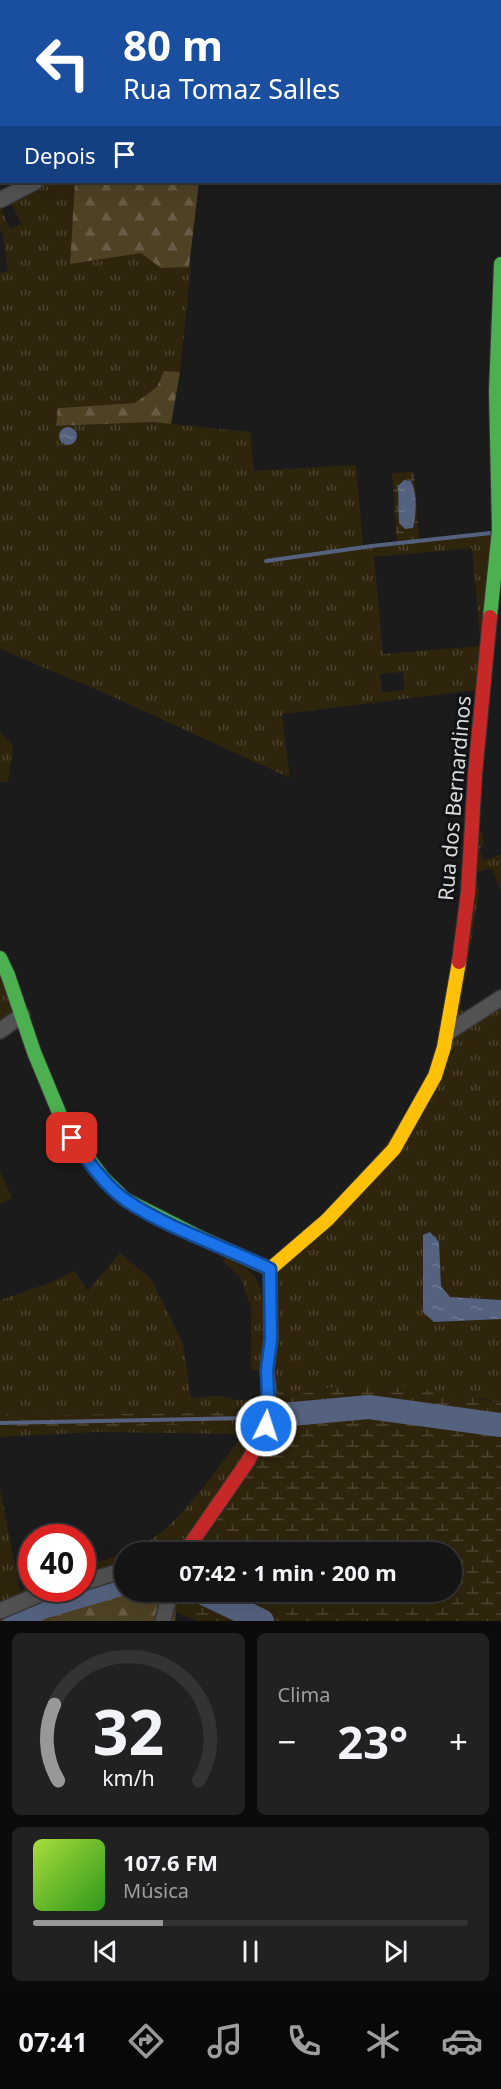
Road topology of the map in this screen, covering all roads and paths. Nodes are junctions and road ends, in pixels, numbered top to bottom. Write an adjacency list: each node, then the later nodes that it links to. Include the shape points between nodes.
1 (33, 183): 2 (street)
2 (0, 200)
3 (501, 264): 8 (street, Rua dos Bernardinos, via 496,391 499,530 475,774 468,892)
4 (0, 958): 6 (street)
5 (501, 998): 8 (street)
6 (22, 1015): 7 (street); 9 (street, via 65,1127 103,1178 126,1200)
7 (0, 1031)
8 (447, 1033): 9 (street, Rua dos Bernardinos, via 435,1076 394,1149 327,1220)
9 (270, 1269): 10 (street, via 266,1426 248,1461)
10 (192, 1542)
11 (114, 1573): 12 (street)
12 (96, 1579)
13 (21, 1602): 15 (street)
14 (168, 1602): 16 (street)
15 (0, 1611)
16 (163, 1621)

